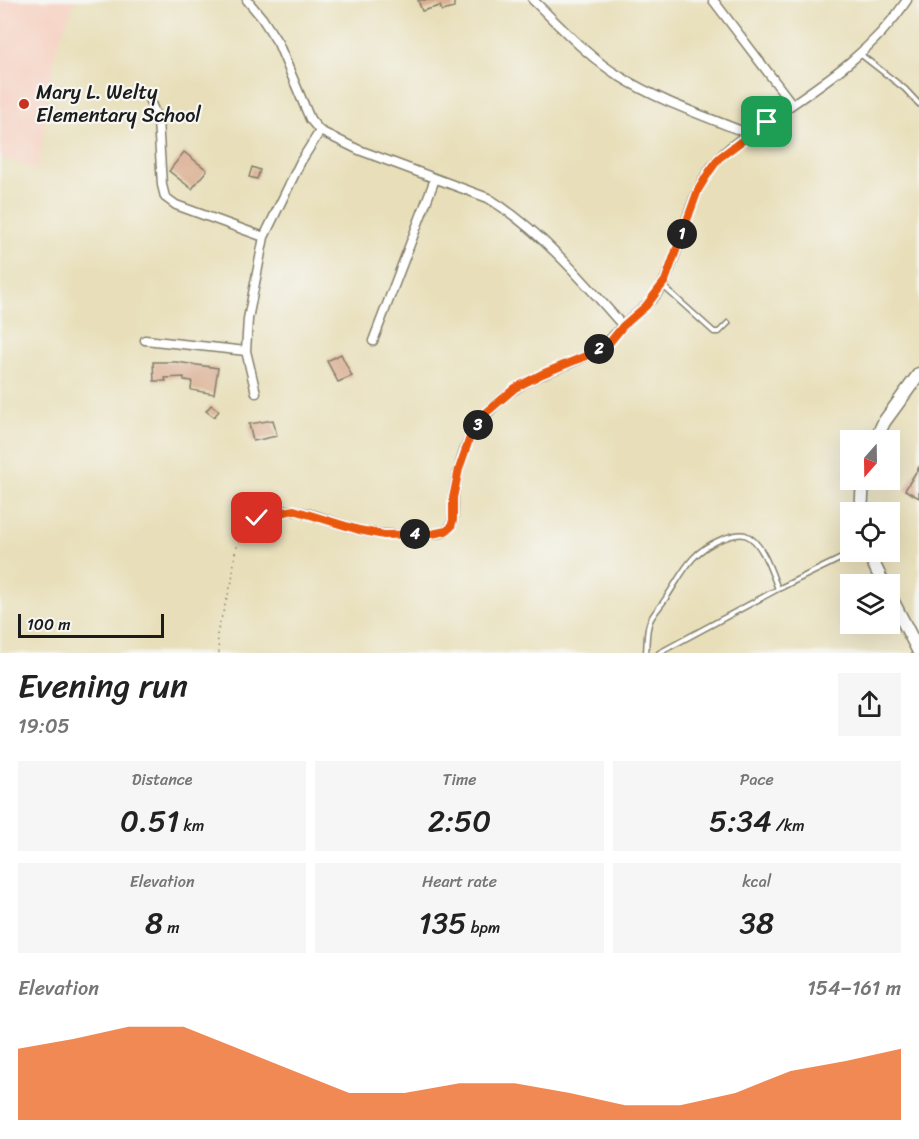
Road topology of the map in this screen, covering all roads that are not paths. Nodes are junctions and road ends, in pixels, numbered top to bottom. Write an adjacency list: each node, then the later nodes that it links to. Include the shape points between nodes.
1 (247, 0): 9 (street, via 278,43 310,118)
2 (533, 0): 10 (street, via 618,75)
3 (713, 0): 7 (street)
4 (907, 0): 5 (street)
5 (860, 54): 7 (street); 8 (lane)
6 (147, 94): 12 (street, via 158,120 165,197 176,205)
7 (792, 104): 10 (street)
8 (919, 104)
9 (320, 131): 11 (street); 12 (street)
10 (748, 134): 13 (street, via 719,158 698,190)
11 (435, 179): 15 (street, via 488,198 507,210); 17 (street)
12 (264, 237): 18 (street, via 248,319)
13 (662, 285): 14 (lane, via 714,332); 15 (street)
14 (728, 322)
15 (623, 326): 22 (street, via 610,342 593,353 515,388 487,412 471,434 459,469 453,520 446,531 384,535 294,510 257,518)
16 (145, 340): 18 (street)
17 (373, 342)
18 (246, 351): 20 (street)
19 (919, 374): 21 (street)
20 (256, 393)
21 (880, 430)
22 (243, 528)
23 (840, 559): 24 (lane)
24 (778, 589): 27 (lane, via 754,541 745,535 732,535 712,543 686,565 655,613 647,633); 28 (lane)
25 (900, 615): 26 (street)
26 (919, 652)
27 (646, 653)
28 (660, 653)

